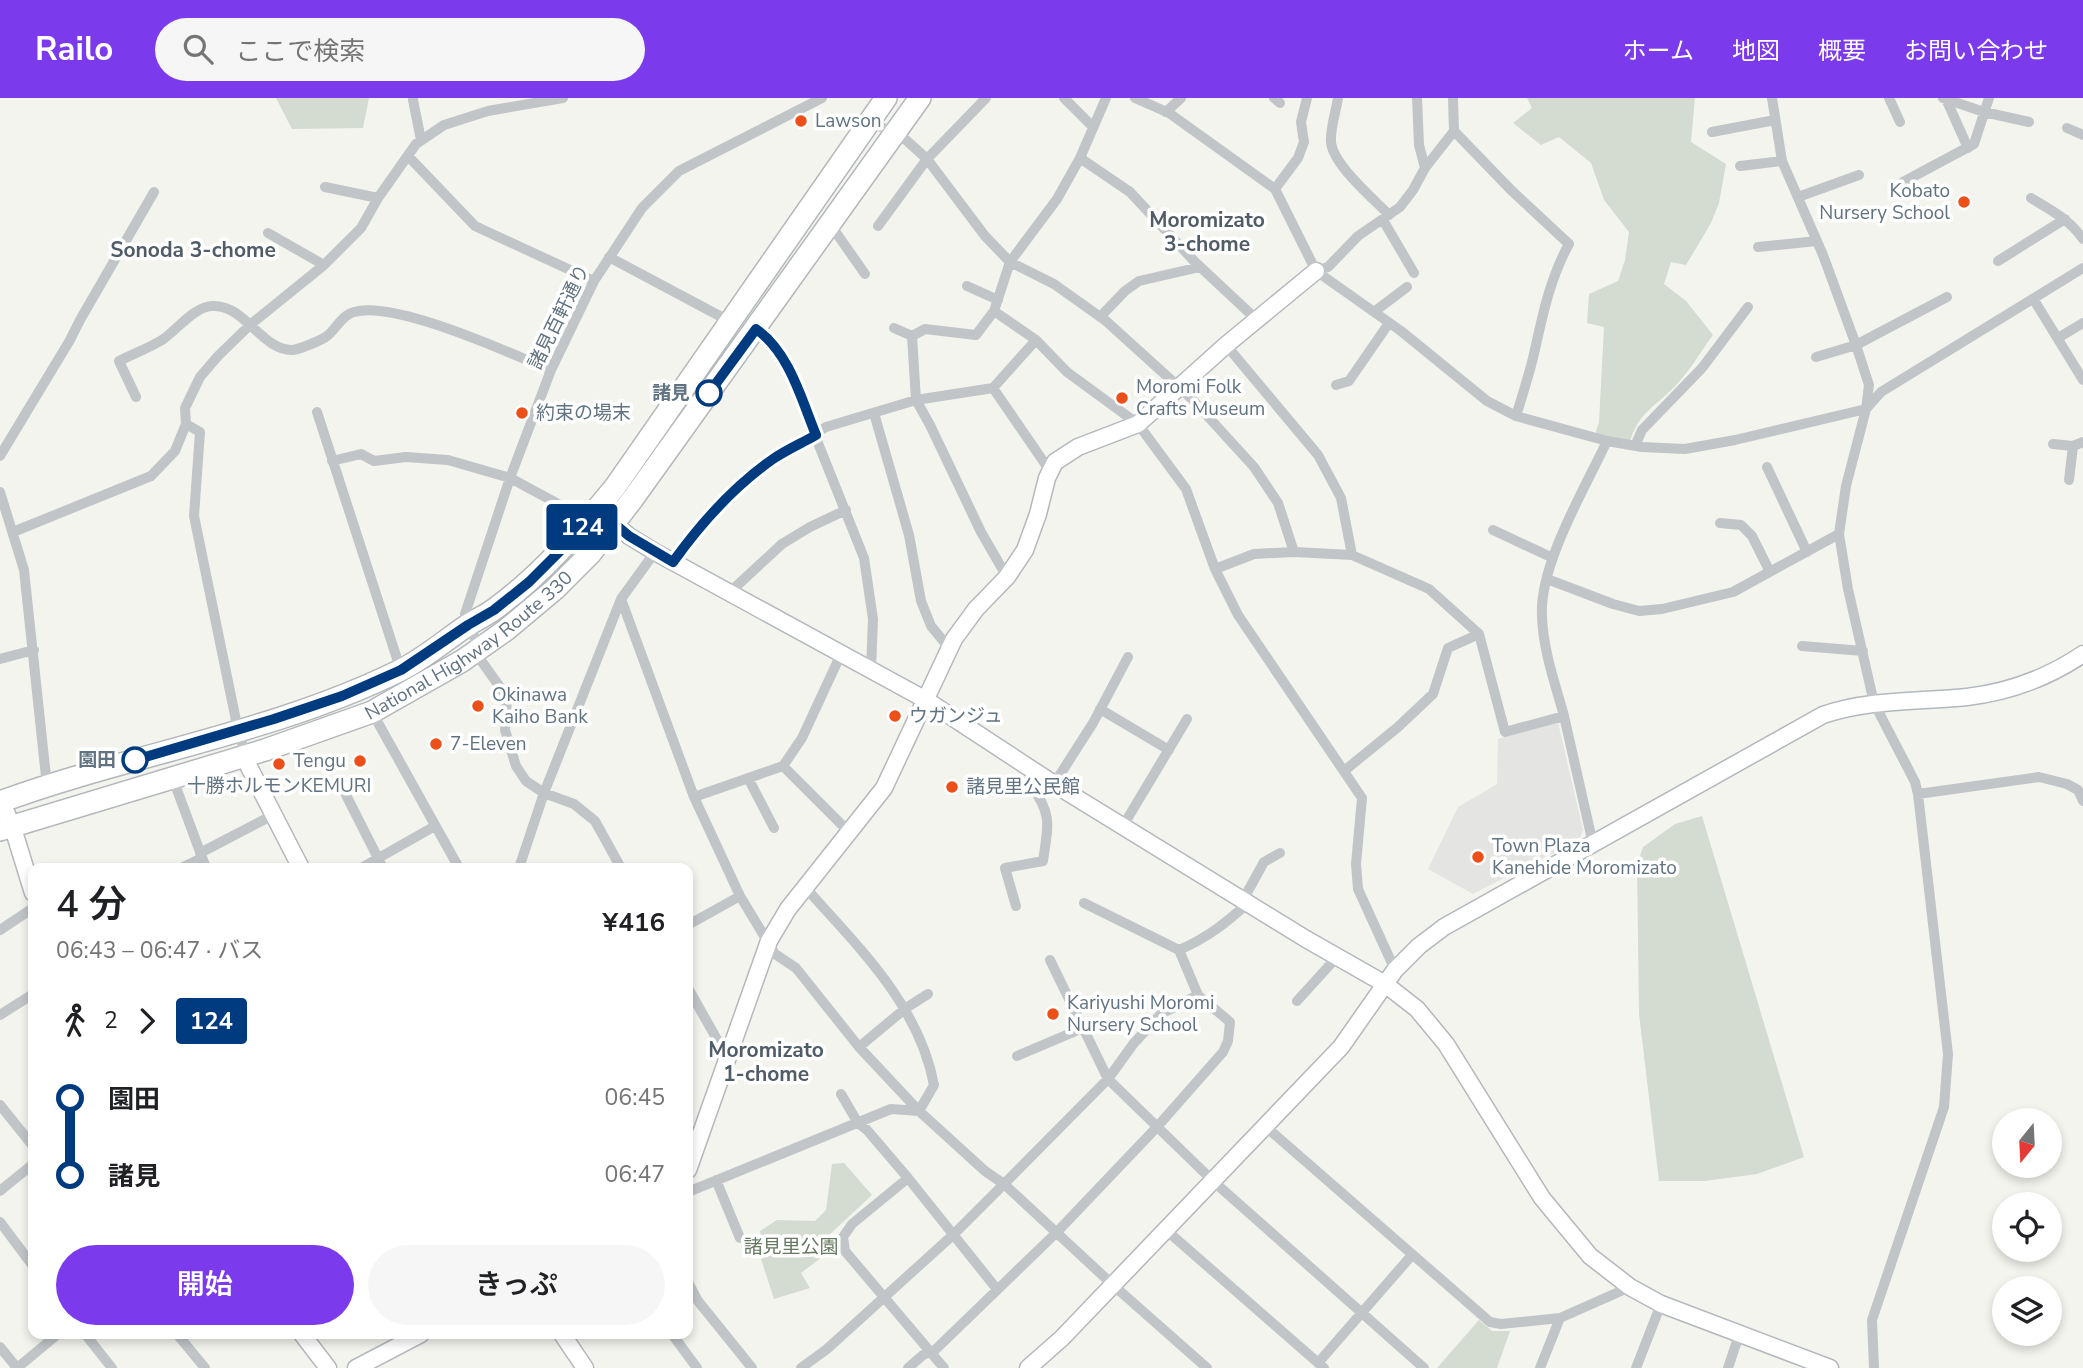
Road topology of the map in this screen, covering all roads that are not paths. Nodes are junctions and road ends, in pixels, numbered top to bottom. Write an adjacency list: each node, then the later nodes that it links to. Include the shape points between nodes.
1 (563, 98): 31 (street, via 488,111 444,125)
2 (822, 98): 55 (street, 諸見百軒通り, via 678,171 642,208)
3 (886, 98): 22 (highway, National Highway Route 330)
4 (920, 98): 29 (highway, National Highway Route 330)
5 (986, 98): 35 (street)
6 (1064, 98): 25 (street)
7 (1107, 98): 25 (street)
8 (1135, 98): 19 (street)
9 (1181, 98): 19 (street)
10 (1307, 98): 42 (street, via 1301,122 1304,142)
11 (1338, 98): 47 (street, via 1331,142 1335,153)
12 (1417, 98): 38 (street)
13 (1453, 98): 27 (street)
14 (1772, 98): 21 (street)
15 (1889, 98): 23 (street)
16 (1989, 98): 20 (street)
17 (1944, 99): 20 (street); 32 (street)
18 (413, 100): 31 (street)
19 (1166, 112): 42 (street)
20 (1984, 112): 24 (street); 32 (street, via 1974,144)
21 (1775, 120): 28 (street); 36 (street)
22 (870, 121): 29 (street); 74 (highway, National Highway Route 330)
23 (1900, 122)
24 (2029, 122)
25 (1093, 127): 34 (street)
26 (2067, 128): 30 (street)
27 (1454, 131): 38 (street); 96 (street, via 1569,244 1556,269)
28 (1712, 132)
29 (895, 133): 35 (street); 49 (highway, National Highway Route 330)
30 (2083, 135)
31 (421, 140): 33 (street)
32 (1968, 148): 40 (street)
33 (408, 156): 45 (street); 64 (street, via 475,226)
34 (1080, 158): 57 (street, via 1057,199); 59 (street, via 1130,192)
35 (928, 159): 50 (street); 57 (street)
36 (1782, 161): 37 (street); 44 (street)
37 (1740, 166)
38 (1425, 168): 47 (street, via 1400,207)
39 (1858, 176): 44 (street)
40 (1903, 182)
41 (325, 187): 45 (street)
42 (1275, 189): 61 (street)
43 (154, 192): 104 (street)
44 (1798, 197): 53 (street)
45 (378, 198): 58 (street, via 361,228)
46 (2031, 198): 48 (street)
47 (1386, 217): 61 (street, via 1358,236 1328,267); 62 (street)
48 (2064, 219): 52 (street); 56 (street)
49 (830, 224): 63 (street); 79 (highway, National Highway Route 330)
50 (878, 226)
51 (268, 233): 58 (street)
52 (2083, 239)
53 (1817, 241): 54 (street); 84 (street)
54 (1758, 247)
55 (608, 257): 64 (street, 諸見百軒通り); 74 (street)
56 (1998, 261)
57 (1010, 262): 69 (street); 72 (street, via 1054,284)
58 (324, 265): 77 (street)
59 (1200, 267): 72 (street, via 1139,281); 73 (street)
60 (2083, 268): 68 (street)
61 (1316, 271): 71 (street); 73 (street)
62 (1414, 273)
63 (866, 274)
64 (594, 281): 86 (street, 諸見百軒通り)
65 (967, 286): 69 (street)
66 (1407, 287): 71 (street)
67 (1947, 297): 84 (street)
68 (2034, 299): 81 (street); 93 (street, via 1881,392)
69 (996, 305): 80 (street, via 976,335 925,329); 82 (street)
70 (1748, 307): 103 (street, via 1702,368 1642,430)
71 (1374, 312): 75 (street)
72 (1100, 317): 89 (street)
73 (1256, 320): 83 (street)
74 (732, 322): 112 (highway, National Highway Route 330)
75 (1389, 323): 88 (street, via 1349,382); 96 (street, via 1487,401)
76 (2083, 323): 81 (street)
77 (251, 324): 86 (street, via 269,343 293,350 325,338 352,312 379,309 462,333); 91 (street, via 215,306 200,310 162,340 119,361); 97 (street, via 200,377 185,408)
78 (894, 328): 80 (street)
79 (756, 329): 99 (street, via 778,351); 114 (highway, National Highway Route 330)
80 (912, 336): 92 (street)
81 (2058, 338): 87 (street)
82 (1036, 341): 90 (street); 98 (street, via 1067,372)
83 (1226, 345): 89 (street); 121 (street, via 1318,455 1341,498)
84 (1856, 345): 85 (street); 93 (street, via 1868,385)
85 (1816, 357)
86 (551, 370): 108 (street, 諸見百軒通り)
87 (2083, 380)
88 (1336, 385)
89 (1179, 386): 98 (street); 119 (street, via 1254,467 1278,503)
90 (993, 388): 92 (street); 107 (street)
91 (136, 397)
92 (916, 400): 95 (street); 126 (street)
93 (1866, 409): 103 (street, via 1685,449); 117 (street)
94 (317, 412): 105 (street)
95 (874, 413): 99 (street); 133 (street, via 909,535 921,601 931,626)
96 (1516, 416): 100 (street)
97 (186, 424): 116 (street, via 175,450 151,476); 149 (street, via 200,432 194,516)
98 (1138, 424): 107 (street, via 1078,447); 124 (street, via 1186,489)
99 (816, 435): 111 (street); 123 (street, via 773,459 739,487 705,519)
100 (1607, 441): 103 (street); 122 (street)
101 (2053, 444): 102 (street)
102 (2078, 444): 109 (street)
103 (1635, 446)
104 (0, 456)
105 (332, 461): 108 (street, via 361,454 374,461 406,457 448,460); 141 (street)
106 (1767, 467): 120 (street)
107 (1050, 471): 126 (street, via 1025,550)
108 (510, 478): 112 (street); 130 (street, 諸見百軒通り, via 465,614)
109 (2069, 481)
110 (0, 492): 116 (street)
111 (845, 510): 128 (street, via 782,544); 142 (street, via 864,558 873,619)
112 (592, 514): 114 (street); 130 (highway, National Highway Route 330, via 529,582)
113 (1720, 523): 125 (street, via 1741,524)
114 (614, 524): 118 (street); 135 (highway, National Highway Route 330, via 555,589)
115 (1493, 530): 122 (street)
116 (13, 533): 134 (street, via 24,570)
117 (1839, 534): 120 (street); 136 (street)
118 (655, 552): 123 (street); 129 (street)
119 (1294, 552): 121 (street); 124 (street, via 1254,554)
120 (1807, 552): 125 (street)
121 (1353, 555): 131 (street, via 1429,589)
122 (1553, 558): 127 (street)
123 (673, 562): 128 (street)
124 (1215, 569): 153 (street, via 1238,615)
125 (1769, 570): 127 (street, via 1733,592 1639,611)
126 (1007, 577): 133 (street, via 976,609)
127 (1547, 579): 147 (street, via 1541,613 1544,640)
128 (729, 593): 137 (street)
129 (621, 598): 159 (street); 162 (street)
130 (468, 625): 135 (street); 141 (highway, National Highway Route 330)
131 (1479, 634): 147 (street, via 1505,732); 153 (street, via 1448,648 1433,694)
132 (1802, 646): 136 (street)
133 (950, 649): 143 (street)
134 (34, 650): 140 (street); 158 (street)
135 (478, 651): 146 (highway, National Highway Route 330); 159 (street, via 507,697 505,730 516,766 526,781)
136 (1863, 651): 144 (street)
137 (841, 654): 142 (street); 152 (street, via 802,738)
138 (2083, 654): 144 (street, via 2042,677 1990,693)
139 (1128, 657): 145 (street)
140 (0, 659)
141 (401, 670): 149 (highway, National Highway Route 330, via 342,696)
142 (871, 670): 143 (street)
143 (926, 700): 154 (street); 170 (street, via 884,788)
144 (1874, 703): 160 (street); 171 (street, via 1823,716)
145 (1101, 709): 150 (street); 157 (street)
146 (372, 712): 151 (highway, National Highway Route 330); 166 (street)
147 (1564, 716): 171 (street)
148 (1187, 719): 150 (street)
149 (238, 730): 151 (street); 158 (highway, National Highway Route 330)
150 (1169, 750): 167 (street)
151 (246, 757): 156 (highway, National Highway Route 330); 165 (street)
152 (783, 766): 155 (street); 170 (street)
153 (1344, 771): 192 (street, via 1362,798 1358,889)
154 (1037, 772): 157 (street); 184 (street, via 1031,785 1049,819 1044,860 1005,868)
155 (748, 778): 162 (street); 169 (street)
156 (173, 779): 168 (highway, National Highway Route 330); 173 (street)
157 (1054, 784): 167 (street)
158 (47, 786): 164 (highway, National Highway Route 330)
159 (544, 793): 177 (street); 178 (street, via 574,804 595,821)
160 (1918, 794): 163 (street, via 2039,777 2067,784 2078,790); 266 (street, via 1948,1054 1944,1107 1872,1320)
161 (346, 795): 175 (street)
162 (694, 797): 181 (street)
163 (2083, 801)
164 (1, 802): 168 (street)
165 (273, 815): 173 (street); 174 (street)
166 (435, 826): 175 (street); 176 (street)
167 (1123, 826): 182 (street)
168 (6, 827): 179 (street)
169 (774, 828)
170 (849, 832): 180 (street)
171 (1593, 844): 192 (street, via 1444,927)
172 (1280, 853): 182 (street, via 1264,862)
173 (203, 860)
174 (295, 863)
175 (381, 863)
176 (456, 863)
177 (521, 863)
178 (618, 863)
179 (28, 880)
180 (805, 887): 188 (street); 199 (street, via 843,927)
181 (740, 897): 186 (street); 188 (street)
182 (1245, 901): 189 (street, via 1221,928); 190 (street)
183 (1084, 903): 189 (street)
184 (1016, 906)
185 (28, 911): 187 (street)
186 (693, 922)
187 (0, 930)
188 (769, 941): 202 (street, via 775,954 796,968); 204 (street)
189 (1179, 950): 195 (street)
190 (1337, 957): 193 (street); 198 (street)
191 (1050, 960): 201 (street)
192 (1395, 970): 193 (street)
193 (1385, 984): 211 (street, via 1341,1047); 229 (street, via 1417,1009 1446,1044 1559,1221 1590,1256)
194 (928, 994): 199 (street)
195 (1198, 995): 205 (street, via 1161,1014); 210 (street, via 1230,1022 1228,1041)
196 (28, 997): 200 (street)
197 (693, 997): 204 (street)
198 (1297, 1001)
199 (906, 1008): 202 (street); 208 (street, via 929,1060 934,1085)
200 (0, 1015)
201 (1083, 1028): 203 (street); 205 (street)
202 (859, 1047): 208 (street)
203 (1017, 1056)
204 (727, 1059): 212 (street)
205 (1108, 1079): 210 (street); 218 (street)
206 (841, 1094): 209 (street)
207 (0, 1105): 213 (street)
208 (919, 1111): 209 (street, via 891,1110); 218 (street)
209 (858, 1123): 215 (street); 216 (street)
210 (1157, 1127): 217 (street); 223 (street)
211 (1266, 1127): 217 (street); 226 (street)
212 (693, 1136)
213 (28, 1140)
214 (28, 1168): 220 (street)
215 (908, 1178): 224 (street); 232 (street, via 852,1224 843,1237 845,1251)
216 (716, 1180): 219 (street); 225 (street)
217 (1213, 1181): 222 (street); 234 (street)
218 (1004, 1184): 223 (street); 224 (street)
219 (693, 1190)
220 (0, 1191)
221 (0, 1222): 227 (street)
222 (1166, 1230): 228 (street); 247 (street)
223 (1057, 1232): 228 (street); 230 (street)
224 (954, 1234): 230 (street); 232 (street)
225 (740, 1238)
226 (1412, 1255): 234 (street); 235 (street, via 1490,1322)
227 (28, 1259)
228 (1113, 1285): 259 (street); 260 (street)
229 (1630, 1287): 233 (street); 235 (street)
230 (996, 1289): 245 (street)
231 (693, 1292): 255 (street)
232 (882, 1297): 245 (street); 256 (street)
233 (1661, 1304): 236 (street); 263 (street)
234 (1362, 1313): 247 (street); 261 (street)
235 (1560, 1318): 262 (street)
236 (1739, 1335): 264 (street); 265 (street)
237 (53, 1339): 246 (street)
238 (89, 1339): 249 (street)
239 (181, 1339): 250 (street)
240 (306, 1339): 251 (street)
241 (400, 1339): 252 (street)
242 (565, 1339): 253 (street)
243 (676, 1339): 254 (street)
244 (0, 1346): 248 (street)
245 (930, 1352): 257 (street); 258 (street)
246 (30, 1363): 248 (street)
247 (1321, 1366)
248 (17, 1368)
249 (112, 1368)
250 (205, 1368)
251 (328, 1368)
252 (356, 1368)
253 (585, 1368)
254 (697, 1368)
255 (752, 1368)
256 (801, 1368)
257 (908, 1368)
258 (944, 1368)
259 (1028, 1368)
260 (1207, 1368)
261 (1424, 1368)
262 (1540, 1368)
263 (1636, 1368)
264 (1728, 1368)
265 (1830, 1368)
266 (1874, 1368)

